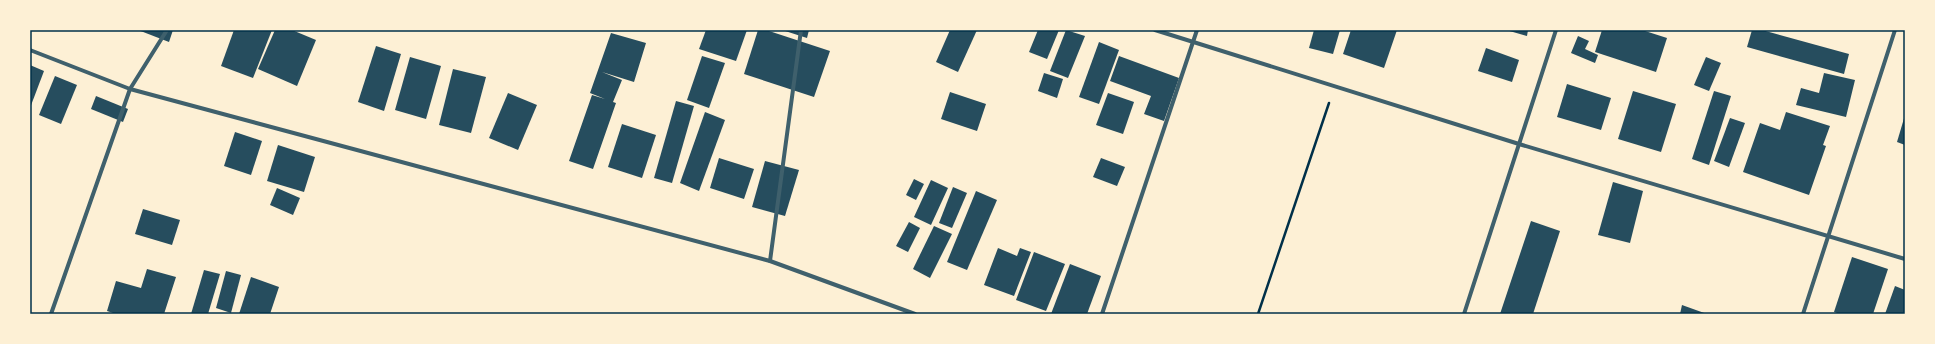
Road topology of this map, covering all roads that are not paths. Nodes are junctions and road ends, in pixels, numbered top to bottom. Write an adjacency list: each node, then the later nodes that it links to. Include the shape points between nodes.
1 (167, 30): 9 (street)
2 (801, 30): 13 (street)
3 (1155, 30): 7 (street)
4 (1197, 30): 7 (street)
5 (1556, 30): 10 (street)
6 (1895, 30): 11 (street)
7 (1193, 42): 10 (street); 16 (street)
8 (30, 50): 9 (street)
9 (130, 89): 13 (street); 14 (street)
10 (1519, 144): 11 (street); 17 (street)
11 (1827, 237): 12 (street); 18 (street)
12 (1905, 259)
13 (770, 261): 15 (street)
14 (51, 314)
15 (915, 314)
16 (1102, 314)
17 (1464, 314)
18 (1802, 314)

